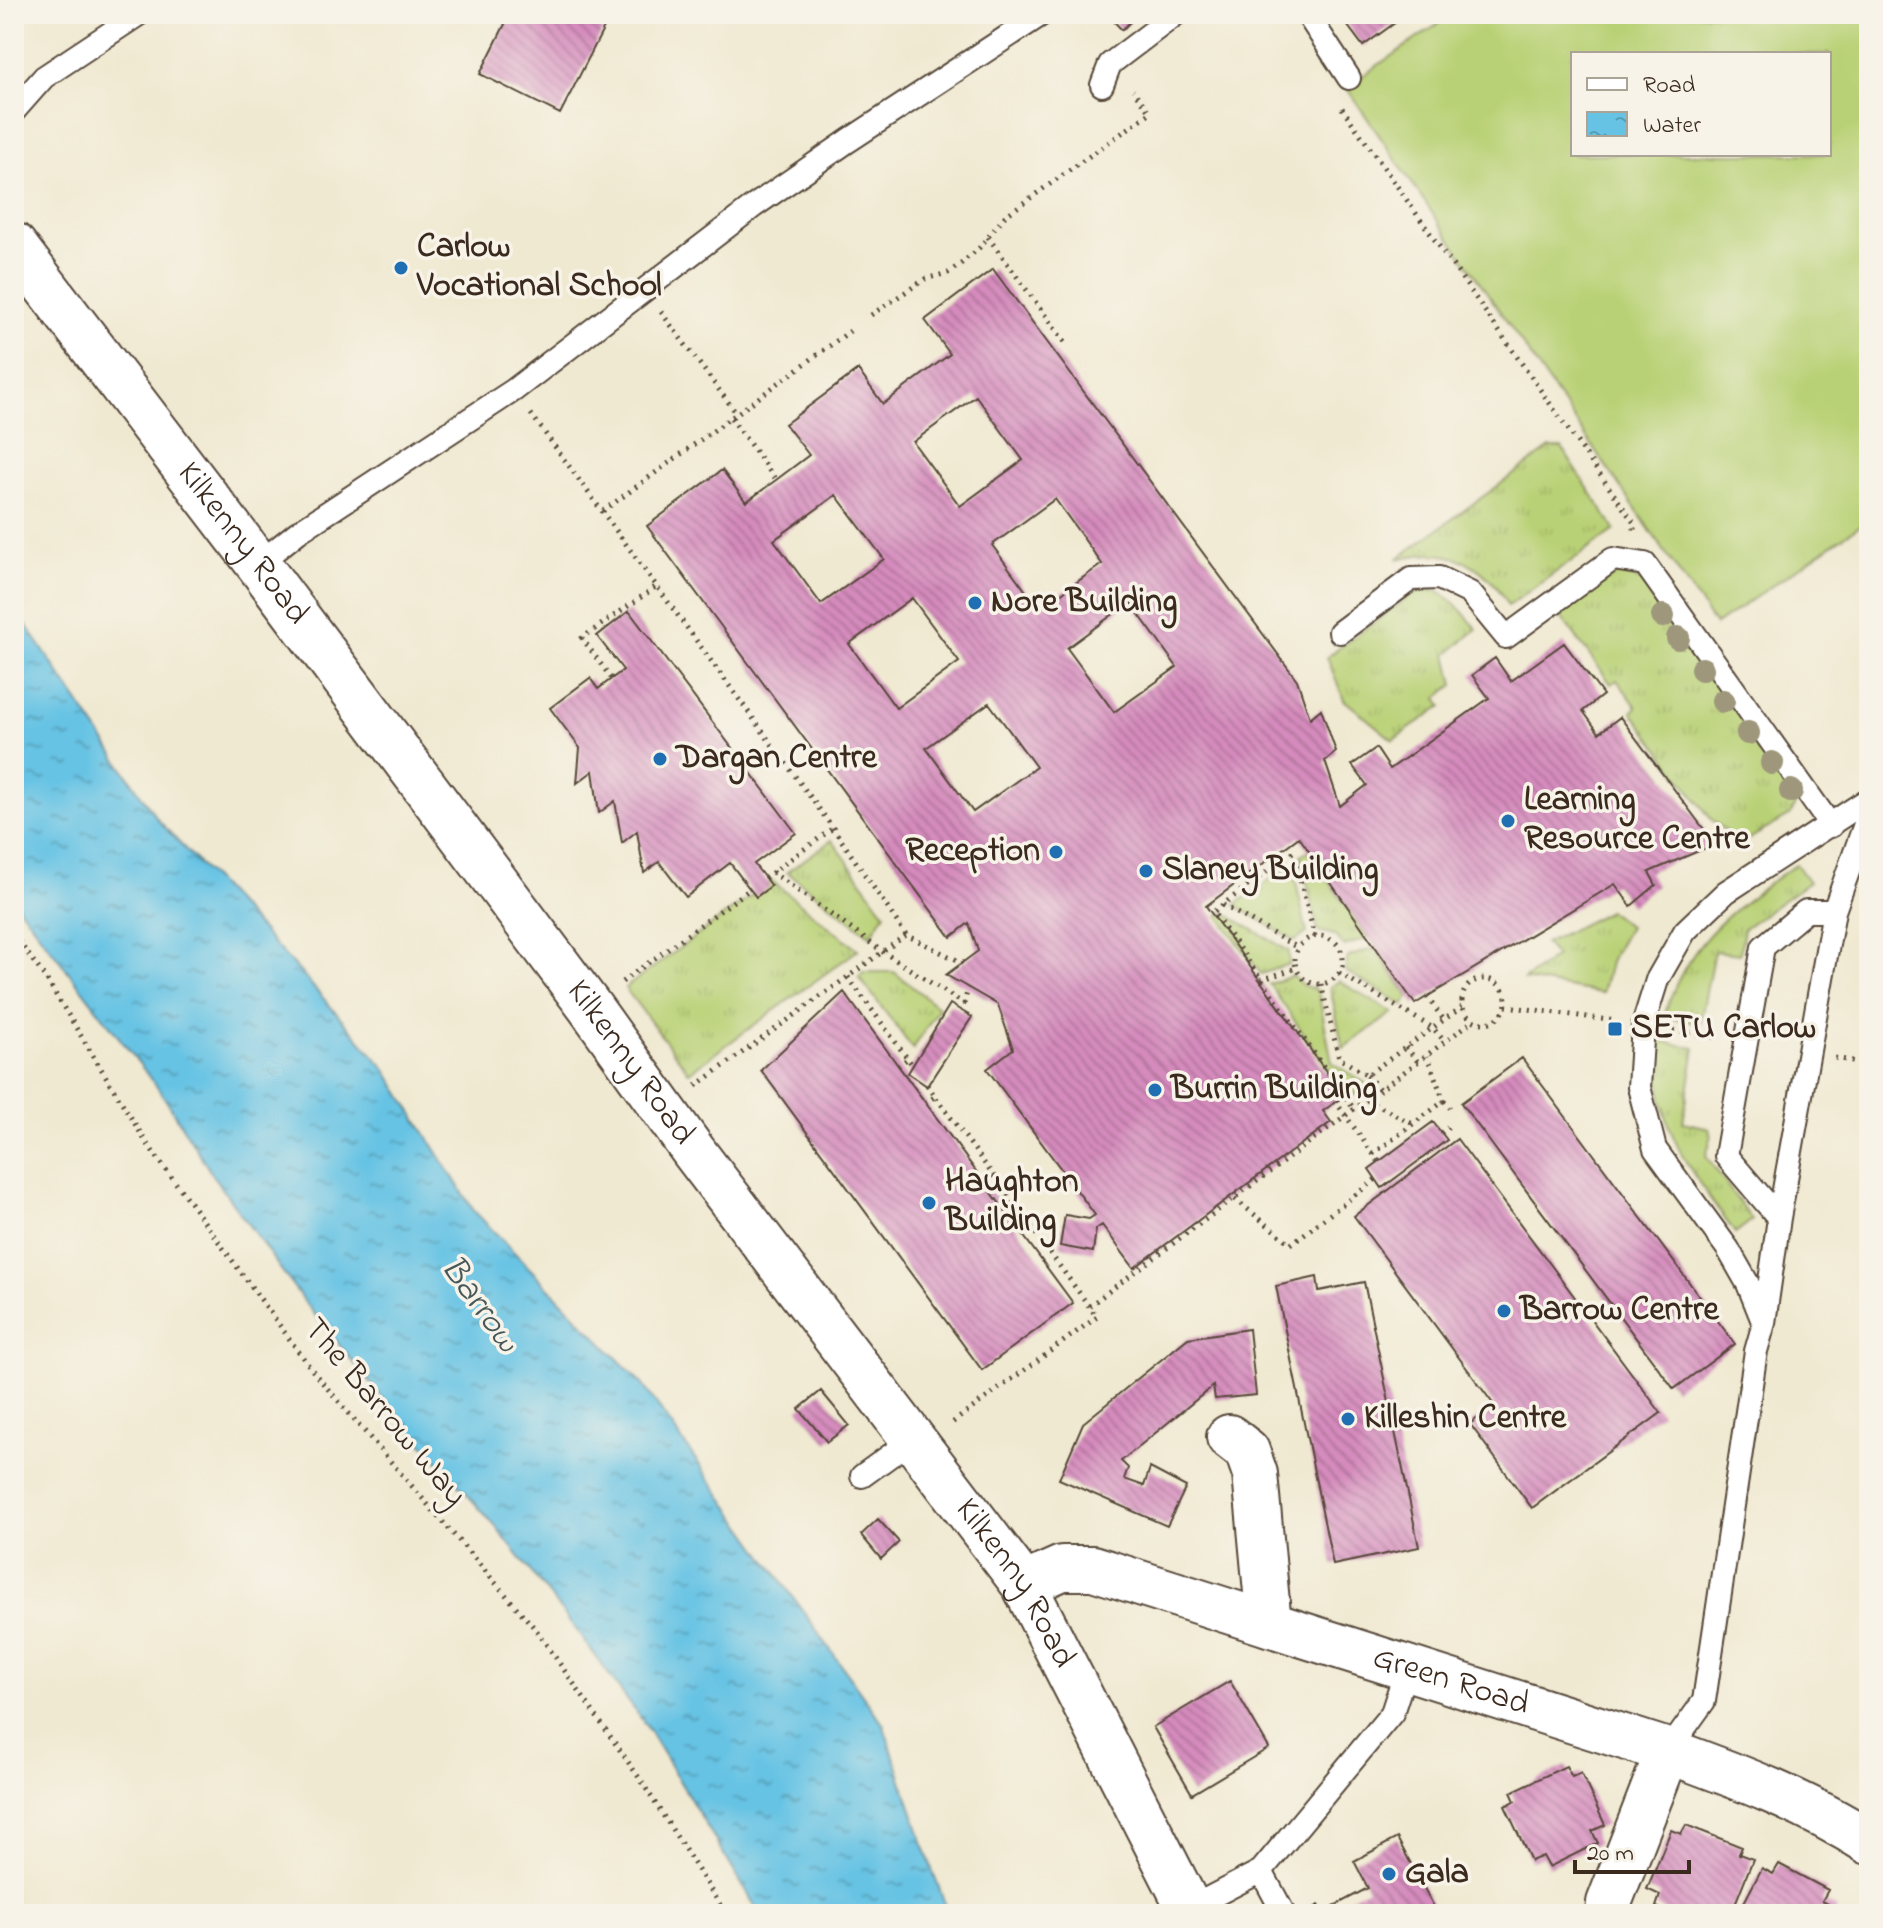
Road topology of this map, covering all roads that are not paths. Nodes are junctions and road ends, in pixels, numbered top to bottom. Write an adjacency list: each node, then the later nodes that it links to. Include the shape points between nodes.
1 (139, 14): 7 (lane, via 44,77)
2 (1042, 14): 9 (lane, via 754,206 514,390)
3 (1176, 14): 6 (lane, via 1110,64)
4 (1307, 14): 5 (lane)
5 (1349, 78)
6 (1102, 85)
7 (14, 111)
8 (16, 252): 9 (main road, Kilkenny Road)
9 (258, 564): 18 (main road, Kilkenny Road)
10 (1340, 632): 13 (lane, via 1411,579 1439,578 1470,593 1506,637 1613,559 1645,564)
11 (1869, 799): 13 (lane)
12 (1869, 820): 14 (lane)
13 (1831, 826): 16 (lane, via 1726,892 1685,931 1657,980 1643,1025 1639,1087 1655,1149 1728,1249)
14 (1834, 911): 15 (lane); 15 (lane, via 1806,911 1763,947 1726,1156)
15 (1779, 1218): 16 (lane)
16 (1764, 1323): 23 (lane, via 1704,1701)
17 (1229, 1437): 21 (main road, via 1247,1451 1255,1474)
18 (916, 1443): 19 (lane); 20 (main road, Kilkenny Road)
19 (862, 1476)
20 (1024, 1585): 21 (main road, Green Road, via 1062,1568 1093,1568); 26 (main road, Kilkenny Road)
21 (1269, 1624): 22 (main road, Green Road)
22 (1407, 1667): 23 (main road, Green Road); 25 (lane, via 1392,1713)
23 (1668, 1751): 24 (main road, Green Road, via 1756,1783); 28 (main road)
24 (1869, 1842)
25 (1261, 1871): 26 (lane); 27 (lane)
26 (1191, 1911)
27 (1284, 1914)
28 (1608, 1914)

